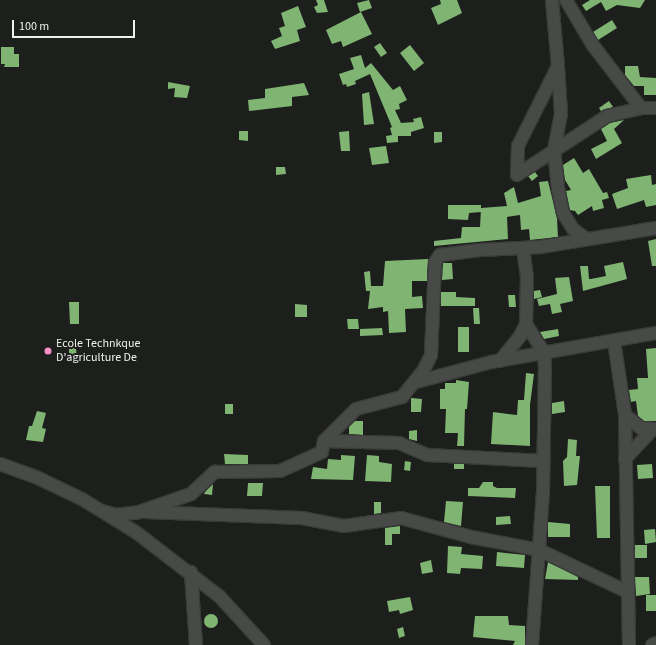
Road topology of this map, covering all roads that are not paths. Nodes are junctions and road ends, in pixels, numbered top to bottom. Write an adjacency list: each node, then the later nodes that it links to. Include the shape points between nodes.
1 (552, 0): 3 (street)
2 (566, 0): 4 (street, via 592,44)
3 (558, 66): 6 (street, via 561,114); 6 (street, via 518,146 517,175)
4 (641, 108): 5 (street); 6 (street, via 607,116)
5 (656, 108)
6 (554, 150): 8 (street, via 563,213 573,229)
7 (656, 228): 8 (street)
8 (587, 240): 9 (street)
9 (523, 249): 10 (street, via 527,277); 15 (street, via 480,250 440,255 435,262 431,355)
10 (526, 324): 13 (street); 14 (street)
11 (656, 333): 12 (street)
12 (614, 340): 13 (street); 16 (street)
13 (544, 353): 14 (street); 20 (street)
14 (500, 361): 15 (street)
15 (416, 382): 18 (street, via 402,396 356,409)
16 (625, 415): 17 (street, via 641,428); 19 (street)
17 (654, 429): 19 (street)
18 (324, 441): 20 (street, via 399,443 427,455); 23 (street, via 322,452 280,471 215,472 191,494)
19 (625, 459): 26 (street)
20 (543, 461): 24 (street)
21 (0, 464): 22 (street, via 36,477)
22 (102, 511): 23 (street, via 116,515); 25 (street)
23 (139, 512): 24 (street, via 302,518 344,526 402,518 471,537)
24 (539, 550): 26 (street); 30 (street)
25 (191, 572): 28 (street); 29 (street, via 220,597)
26 (628, 592): 31 (street)
27 (656, 643): 32 (street)
28 (196, 645)
29 (264, 645)
30 (532, 645)
31 (629, 645)
32 (652, 645)

